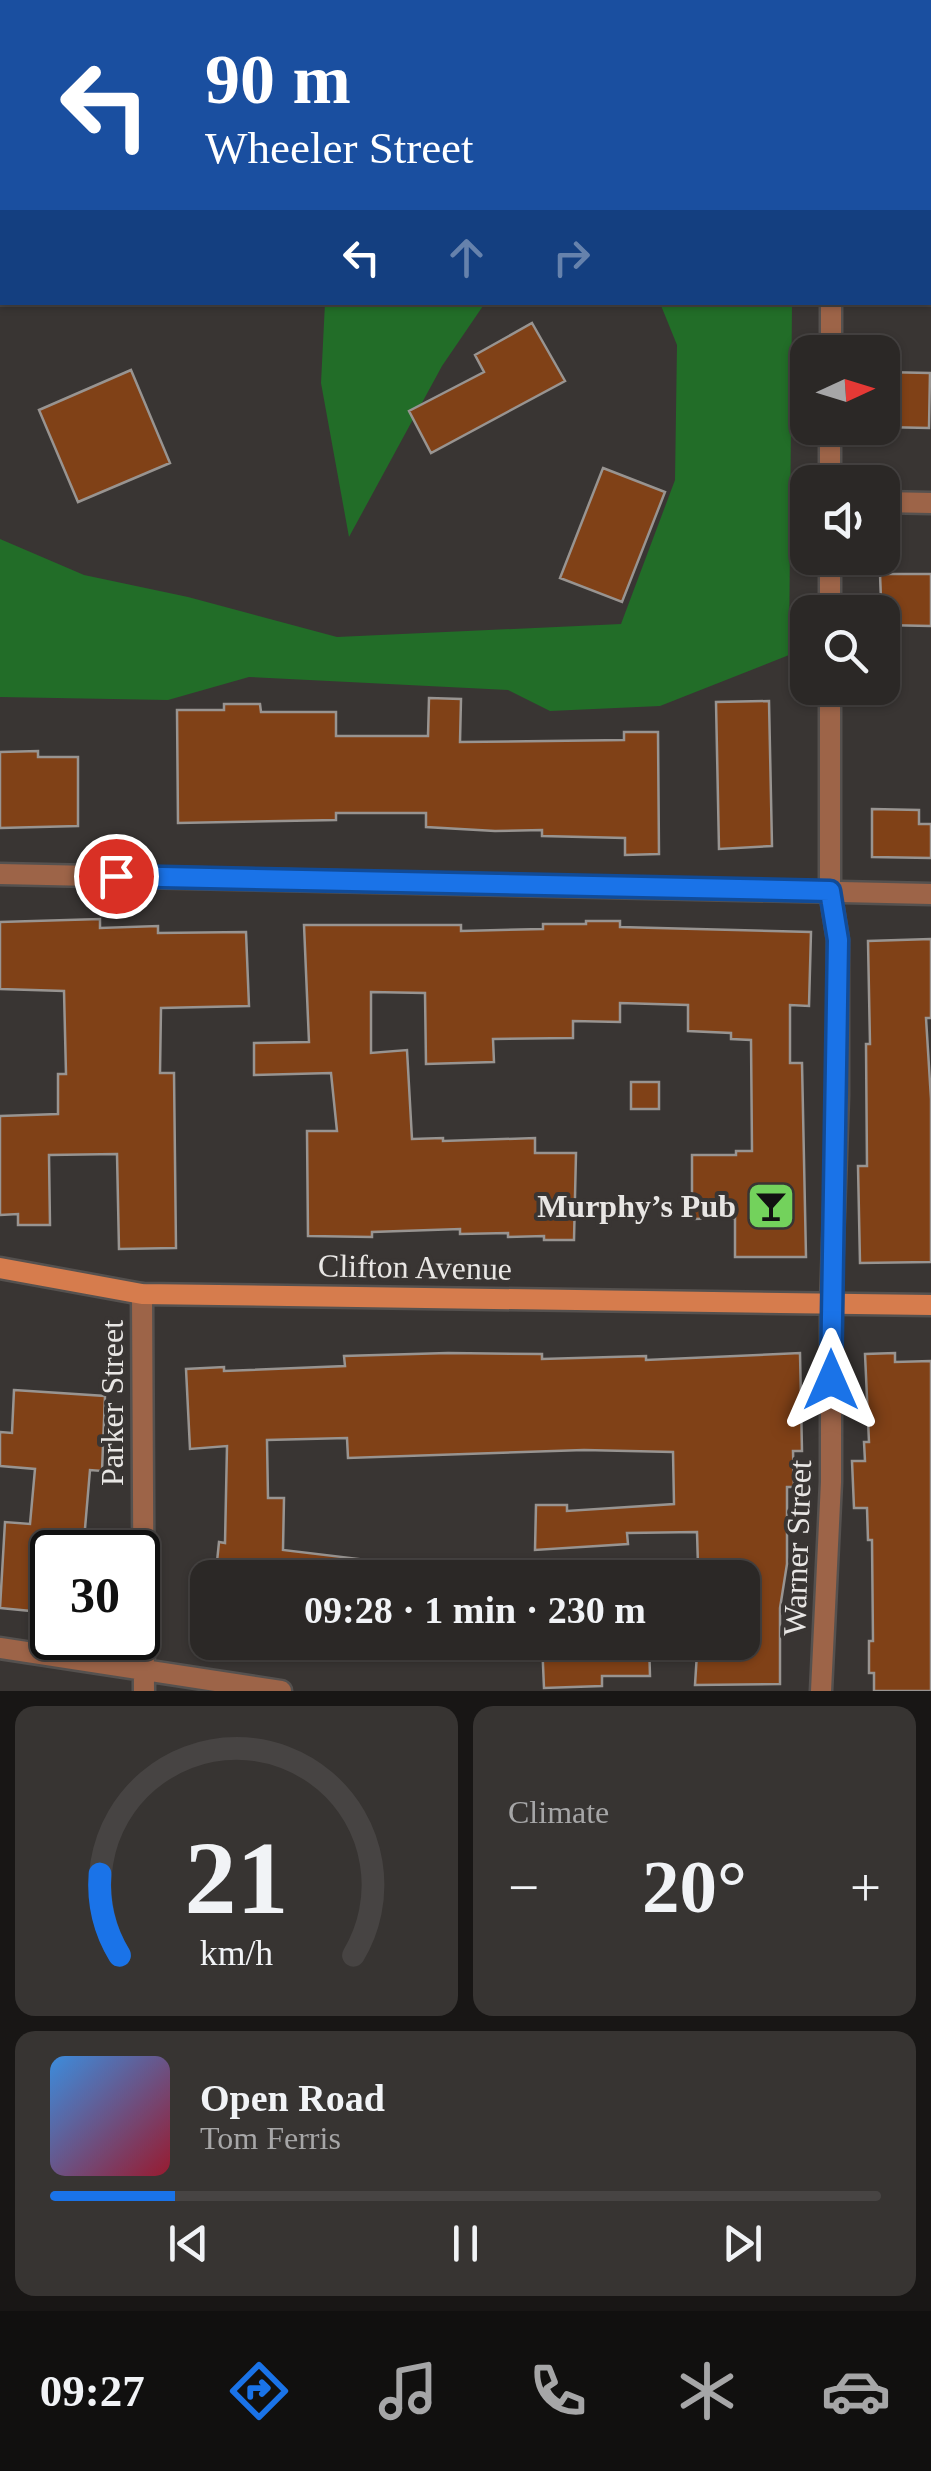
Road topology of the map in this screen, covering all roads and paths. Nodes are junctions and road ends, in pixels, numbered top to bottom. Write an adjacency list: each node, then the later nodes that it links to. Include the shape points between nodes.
1 (830, 305): 2 (street)
2 (830, 335)
3 (900, 502): 4 (street)
4 (931, 503)
5 (830, 705): 7 (street, Warner Street)
6 (0, 874): 7 (street)
7 (830, 891): 8 (street); 11 (street, Warner Street, via 838,940)
8 (931, 894)
9 (0, 1268): 10 (main road, Clifton Avenue)
10 (142, 1294): 11 (main road, Clifton Avenue); 14 (street, Parker Street)
11 (831, 1303): 12 (main road, Clifton Avenue); 16 (street, Warner Street)
12 (931, 1305)
13 (0, 1648): 14 (street)
14 (144, 1680): 15 (street)
15 (281, 1691)
16 (821, 1691)

